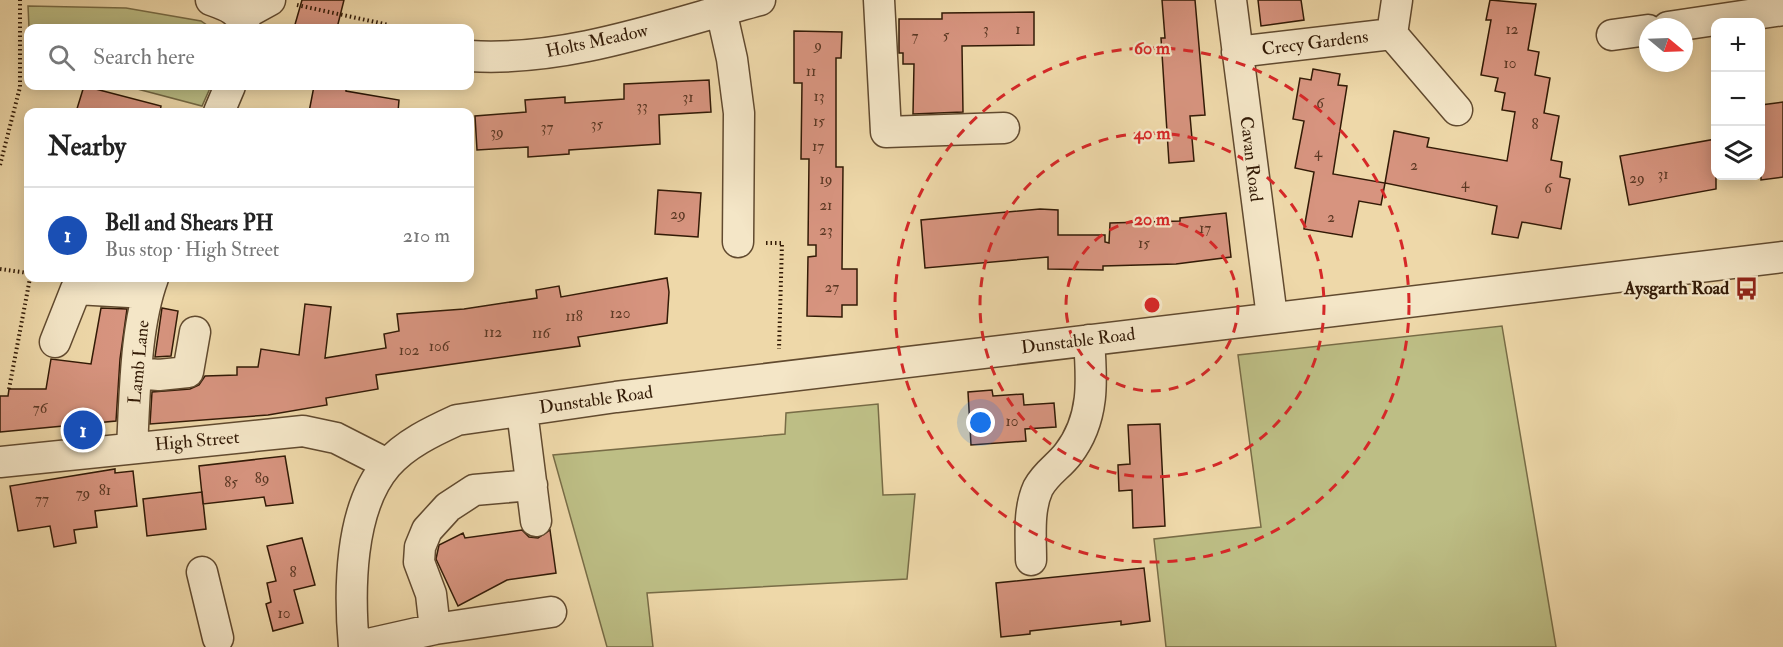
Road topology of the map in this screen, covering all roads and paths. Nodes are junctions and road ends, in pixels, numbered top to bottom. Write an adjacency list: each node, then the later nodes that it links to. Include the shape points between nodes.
1 (20, 0): 22 (path, via 20,87)
2 (211, 0): 10 (street, via 230,7)
3 (760, 0): 8 (street, Holts Meadow)
4 (879, 0): 21 (street, via 886,132)
5 (1231, 0): 16 (street, Cavan Road)
6 (1397, 0): 14 (street, Crecy Gardens)
7 (278, 1): 10 (street); 12 (path)
8 (721, 10): 17 (street, Holts Meadow, via 604,43 532,54); 23 (street, via 739,113)
9 (1783, 10): 11 (street)
10 (243, 22)
11 (1693, 23)
12 (384, 24)
13 (1639, 31): 15 (street)
14 (1392, 34): 16 (street, Crecy Gardens); 20 (street, Crecy Gardens)
15 (1612, 35)
16 (1237, 52): 29 (street, Cavan Road)
17 (474, 56)
18 (228, 90): 19 (street)
19 (221, 108)
20 (1457, 110)
21 (1004, 128)
22 (0, 165)
23 (738, 242): 34 (path, via 782,243)
24 (1783, 257): 29 (street, Dunstable Road)
25 (0, 269): 26 (path)
26 (24, 272)
27 (29, 282): 35 (path)
28 (150, 285): 32 (street, via 75,289); 33 (street, Lamb Lane)
29 (1272, 318): 31 (street, Dunstable Road)
30 (195, 332): 33 (street, via 188,372)
31 (1089, 340): 34 (street, Dunstable Road); 42 (street, via 1092,388 1088,416 1067,456 1048,472 1038,489 1032,512)
32 (55, 342)
33 (136, 373): 37 (street, Lamb Lane)
34 (779, 377): 36 (street, Dunstable Road)
35 (9, 389)
36 (522, 411): 39 (street, Dunstable Road, via 457,420 433,431); 40 (street)
37 (132, 447): 38 (street, High Street); 39 (street, High Street, via 303,431 336,438)
38 (0, 462)
39 (387, 464): 47 (street, via 373,489 356,546 351,603)
40 (532, 484): 41 (street); 45 (street, via 474,490 448,507 427,530 419,562 431,594)
41 (536, 521)
42 (1031, 560)
43 (202, 572): 46 (street)
44 (551, 612): 45 (street)
45 (435, 629): 47 (street)
46 (218, 638)
47 (355, 647)

